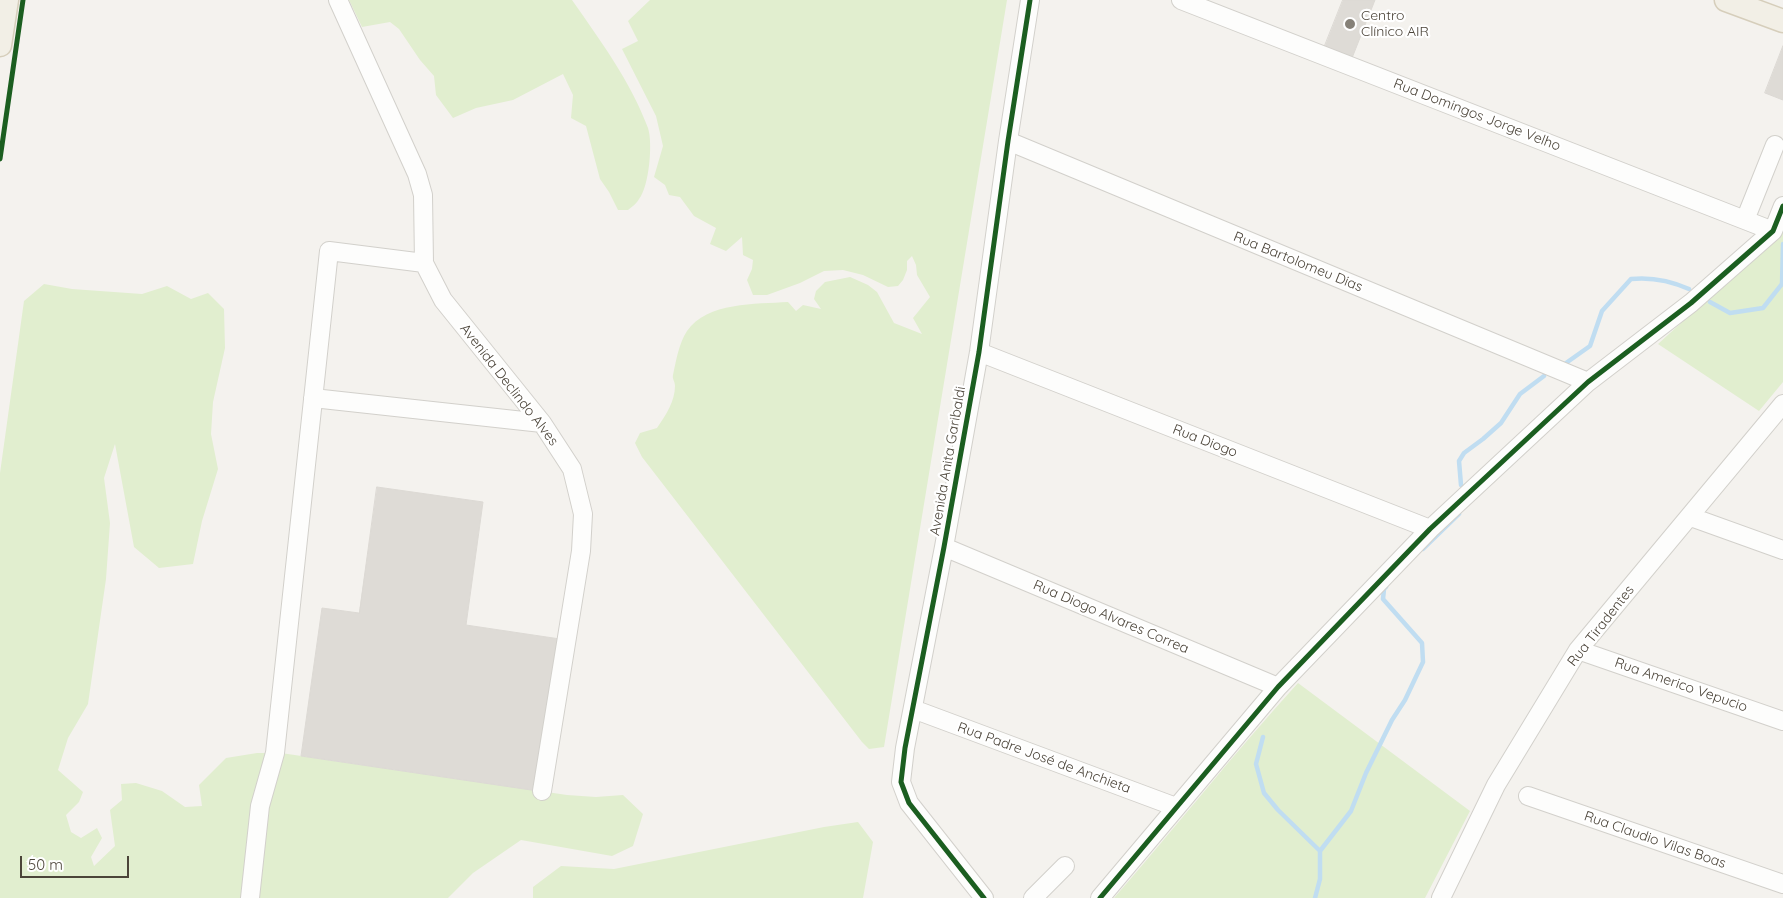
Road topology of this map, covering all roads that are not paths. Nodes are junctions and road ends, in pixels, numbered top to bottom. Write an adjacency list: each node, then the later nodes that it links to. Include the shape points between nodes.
1 (7, 0): 7 (main road)
2 (338, 0): 13 (street, Avenida Declindo Alves, via 417,174 423,196)
3 (1030, 0): 8 (street, Avenida Anita Garibaldi)
4 (1181, 0): 11 (street, Rua Domingos Jorge Velho)
5 (1726, 0): 6 (main road)
6 (1783, 21)
7 (0, 45)
8 (1008, 142): 14 (street, Avenida Anita Garibaldi); 15 (street, Rua Bartolomeu Dias)
9 (1775, 144): 11 (street)
10 (1783, 206): 12 (street)
11 (1745, 220): 12 (street, Rua Domingos Jorge Velho)
12 (1773, 231): 15 (street, via 1690,303)
13 (424, 263): 16 (street, via 329,251); 18 (street, Avenida Declindo Alves, via 443,300)
14 (979, 352): 20 (street, Rua Diogo); 21 (street, Avenida Anita Garibaldi)
15 (1588, 382): 20 (street)
16 (313, 398): 18 (street); 32 (street, via 275,753 260,806)
17 (1783, 404): 19 (street, Rua Tiradentes)
18 (542, 423): 27 (street, Avenida Declindo Alves, via 572,469 583,514 581,552)
19 (1691, 517): 22 (street); 23 (street, Rua Tiradentes)
20 (1430, 529): 24 (street)
21 (944, 547): 24 (street, Rua Diogo Alvares Correa); 25 (street, Avenida Anita Garibaldi)
22 (1783, 550)
23 (1578, 650): 26 (street, Rua Americo Vepucio); 36 (street, Rua Tiradentes, via 1496,785)
24 (1278, 688): 29 (street)
25 (913, 709): 29 (street, Rua Padre José de Anchieta); 33 (street, Avenida Anita Garibaldi, via 901,782 909,803)
26 (1783, 720)
27 (542, 790)
28 (1528, 796): 31 (street, Rua Claudio Vilas Boas)
29 (1176, 807): 35 (street)
30 (1065, 866): 34 (street)
31 (1783, 884)
32 (250, 898)
33 (984, 898)
34 (1033, 898)
35 (1100, 898)
36 (1441, 898)

